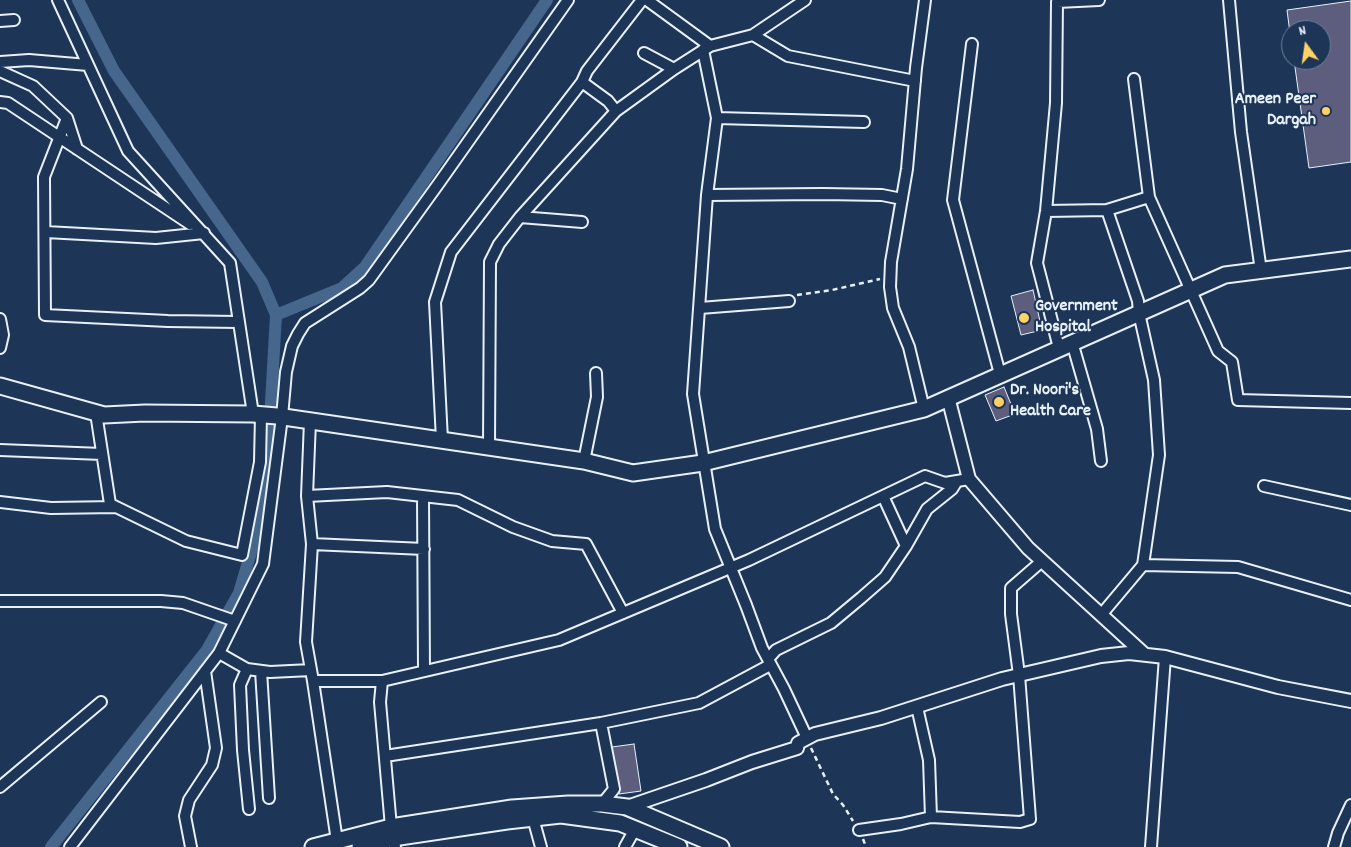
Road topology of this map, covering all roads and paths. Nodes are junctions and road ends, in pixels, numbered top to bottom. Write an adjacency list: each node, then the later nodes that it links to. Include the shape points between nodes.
1 (58, 0): 16 (street)
2 (568, 0): 56 (street, via 369,280 305,323 292,346 286,372)
3 (642, 0): 21 (street)
4 (647, 0): 13 (street)
5 (805, 0): 11 (street)
6 (925, 0): 20 (street)
7 (1099, 0): 33 (street, via 1057,2 1056,104)
8 (1229, 0): 39 (street, via 1241,132)
9 (0, 20): 10 (street)
10 (14, 20)
11 (753, 35): 13 (street); 20 (street, via 788,56)
12 (972, 44): 50 (street, via 953,200)
13 (707, 48): 17 (street); 25 (street)
14 (644, 53): 17 (street)
15 (0, 62): 16 (street, via 29,60)
16 (88, 65): 37 (street, via 128,151)
17 (674, 69): 23 (street)
18 (0, 71): 24 (street, via 33,86)
19 (1134, 79): 30 (street)
20 (915, 81): 31 (street)
21 (582, 82): 23 (street); 58 (street, via 451,252 435,302)
22 (0, 102): 27 (street, via 8,103)
23 (616, 111): 34 (street)
24 (67, 118): 27 (street); 28 (street)
25 (717, 118): 26 (street); 29 (street)
26 (864, 122)
27 (59, 137): 28 (street); 36 (street, via 44,177)
28 (77, 149): 37 (street)
29 (707, 195): 31 (street, via 882,195); 43 (street)
30 (1149, 197): 32 (street); 41 (street)
31 (902, 199): 40 (street)
32 (1106, 210): 33 (street); 44 (street, via 1138,301)
33 (1046, 211): 47 (street, via 1037,263)
34 (520, 217): 35 (street); 59 (street, via 490,262)
35 (582, 222)
36 (46, 232): 37 (street, via 156,238); 46 (street, via 45,315)
37 (204, 233): 46 (street, via 230,263)
38 (1351, 259): 39 (main road)
39 (1261, 271): 41 (main road, via 1225,276)
40 (890, 277): 42 (path); 54 (street, via 893,308 908,347)
41 (1190, 291): 44 (main road); 53 (street, via 1218,351 1232,362 1238,400)
42 (789, 299): 43 (street)
43 (700, 308): 64 (street, via 693,394)
44 (1139, 313): 47 (main road); 77 (street, via 1154,380 1159,455)
45 (0, 319): 48 (street, via 3,335)
46 (238, 322): 56 (street)
47 (1066, 345): 50 (main road); 63 (street, via 1097,429)
48 (0, 348)
49 (596, 373): 62 (street, via 597,397)
50 (1000, 374): 52 (main road)
51 (0, 386): 55 (main road)
52 (948, 397): 54 (main road); 65 (street)
53 (1351, 403)
54 (924, 409): 64 (main road)
55 (96, 413): 56 (main road); 61 (street)
56 (267, 416): 57 (main road); 72 (street, via 242,555 186,541); 83 (street, via 263,564)
57 (310, 421): 58 (main road); 67 (street)
58 (442, 440): 59 (main road)
59 (489, 447): 62 (main road)
60 (0, 450): 61 (street)
61 (102, 454): 72 (street, via 110,504)
62 (584, 461): 64 (main road, via 634,473)
63 (1101, 461)
64 (703, 462): 78 (street, via 715,529)
65 (963, 480): 69 (street, via 946,483 925,476); 74 (street, via 927,510); 76 (street)
66 (1264, 486): 71 (street)
67 (308, 496): 68 (street, via 387,492); 73 (street)
68 (423, 496): 75 (street); 81 (street, via 458,500 552,541 586,544)
69 (883, 496): 74 (street); 78 (street)
70 (0, 502): 72 (street, via 51,508)
71 (1351, 505)
72 (116, 507)
73 (312, 544): 75 (street); 93 (street, via 306,642)
74 (906, 546): 87 (street, via 885,577 831,623 776,650)
75 (424, 550): 91 (street)
76 (1042, 561): 82 (street); 92 (street, via 1011,588)
77 (1143, 565): 79 (street, via 1238,567); 82 (street)
78 (730, 568): 81 (street); 87 (street)
79 (1351, 600)
80 (0, 601): 83 (street, via 161,601 182,603)
81 (623, 613): 91 (street, via 559,640)
82 (1100, 615): 85 (street)
83 (235, 621): 84 (street)
84 (219, 653): 88 (street); 89 (street)
85 (1144, 654): 86 (street); 92 (street, via 1101,656)
86 (1165, 657): 95 (street, via 1278,687); 122 (street)
87 (768, 659): 98 (street, via 770,665 698,703); 99 (street)
88 (247, 669): 90 (street); 106 (street, via 240,685)
89 (205, 671): 113 (street); 114 (street, via 216,748 212,765 189,800 185,816)
90 (261, 671): 93 (street); 102 (street)
91 (424, 671): 94 (street)
92 (1018, 675): 97 (street); 107 (street, via 1030,818 1020,822)
93 (312, 676): 94 (street); 112 (street)
94 (382, 681): 100 (street, via 380,702)
95 (1351, 701)
96 (101, 702): 101 (street)
97 (917, 707): 99 (street); 107 (street, via 929,760)
98 (601, 722): 100 (street); 103 (street, via 614,788)
99 (807, 738): 105 (street, via 784,753); 110 (path, via 833,794)
100 (385, 756): 111 (street)
101 (0, 787)
102 (269, 798)
103 (602, 804): 105 (main road); 111 (main road, via 512,808)
104 (1351, 805): 123 (street)
105 (627, 807): 120 (main road)
106 (249, 808)
107 (931, 817): 110 (street)
108 (533, 818): 109 (main road, via 562,815 620,823); 111 (main road); 117 (street)
109 (635, 829): 118 (street); 119 (main road)
110 (859, 830): 121 (path)
111 (393, 837): 112 (main road); 116 (main road)
112 (337, 841): 115 (main road)
113 (70, 847)
114 (191, 847)
115 (312, 847)
116 (360, 847)
117 (541, 847)
118 (625, 847)
119 (679, 847)
120 (721, 847)
121 (866, 847)
122 (1151, 847)
123 (1334, 847)

